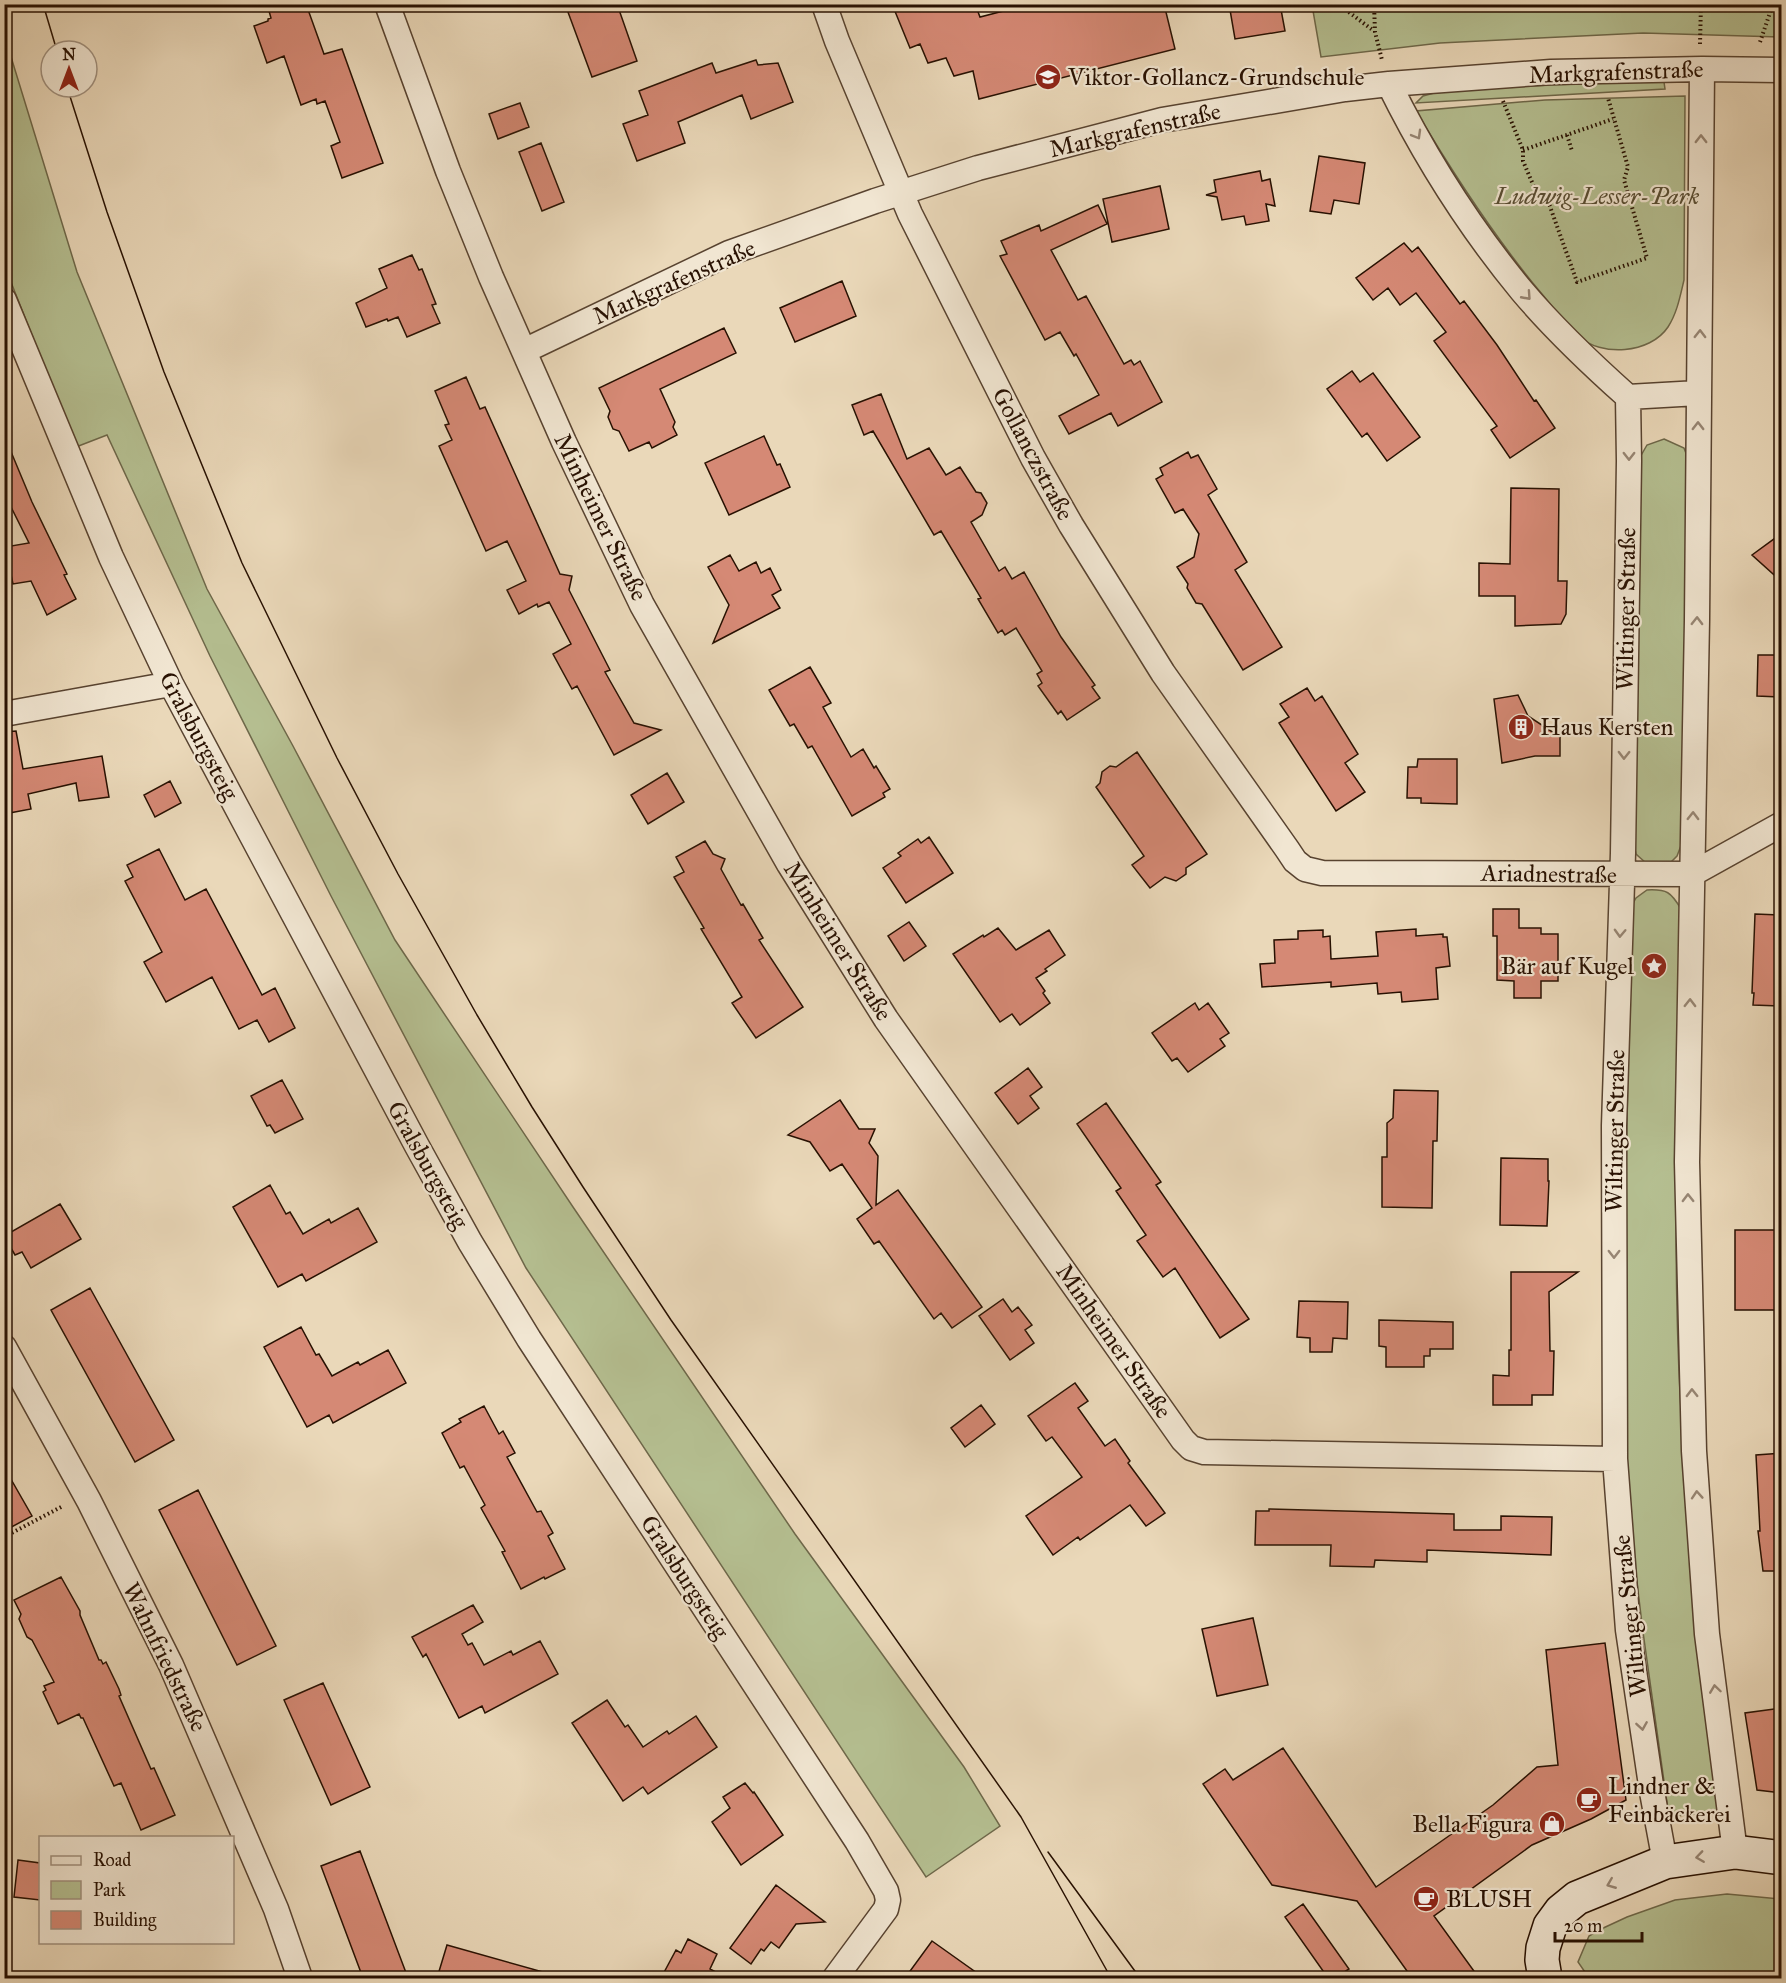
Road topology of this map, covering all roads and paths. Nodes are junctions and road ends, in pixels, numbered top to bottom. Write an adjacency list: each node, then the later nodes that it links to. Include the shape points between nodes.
1 (387, 4): 21 (street, Minheimer Straße, via 448,171)
2 (824, 4): 19 (street, Gollanczstraße)
3 (1338, 4): 7 (path)
4 (1374, 4): 7 (path)
5 (1701, 4): 10 (path)
6 (1773, 4): 8 (path)
7 (1375, 32): 9 (path)
8 (1760, 42)
9 (1381, 55)
10 (1702, 69): 11 (street, Markgrafenstraße); 12 (street, Markgrafenstraße, via 1551,72); 22 (street, one-way to 10)
11 (1782, 70)
12 (1389, 84): 19 (street, Markgrafenstraße, via 1162,120 978,168); 23 (street, one-way to 23, via 1473,226 1522,291)
13 (1607, 94): 15 (path)
14 (1502, 100): 17 (path)
15 (1613, 119): 16 (path); 17 (path, via 1628,167 1624,180 1647,258 1577,282 1548,201 1537,194 1523,161)
16 (1567, 135): 17 (path); 18 (path)
17 (1523, 150)
18 (1572, 151)
19 (900, 193): 21 (street, Markgrafenstraße, via 729,254); 27 (street, Gollanczstraße, via 990,375 1071,525 1163,673 1295,861)
20 (4, 300): 24 (street, Gralsburgsteig, via 107,548)
21 (524, 351): 31 (street, Minheimer Straße, via 642,605 789,864 886,1018 1183,1440 1204,1452)
22 (1698, 393): 23 (street); 29 (street, one-way to 22)
23 (1628, 397): 28 (street, Wiltinger Straße, one-way to 28)
24 (171, 684): 25 (street); 38 (street, Gralsburgsteig, via 470,1242 529,1339 857,1840 886,1891 886,1909)
25 (4, 714)
26 (1782, 824): 29 (street, Ariadnestraße)
27 (1305, 869): 28 (street, Ariadnestraße, via 1322,873)
28 (1622, 874): 29 (street, Ariadnestraße); 31 (street, Wiltinger Straße, one-way to 31, via 1614,1126)
29 (1692, 874): 34 (street, one-way to 29, via 1707,1634 1693,1438 1687,1162)
30 (4, 1347): 37 (street, Wahnfriedstraße, via 89,1501 171,1665 276,1909)
31 (1614, 1460): 36 (street, Wiltinger Straße, one-way to 36, via 1628,1630)
32 (69, 1502): 33 (path)
33 (4, 1537)
34 (1735, 1852): 35 (street); 36 (street, one-way to 36)
35 (1782, 1858)
36 (1665, 1862): 39 (street, one-way to 39, via 1577,1898 1561,1911 1550,1926 1543,1948)
37 (300, 1978)
38 (834, 1978)
39 (1545, 1978)

